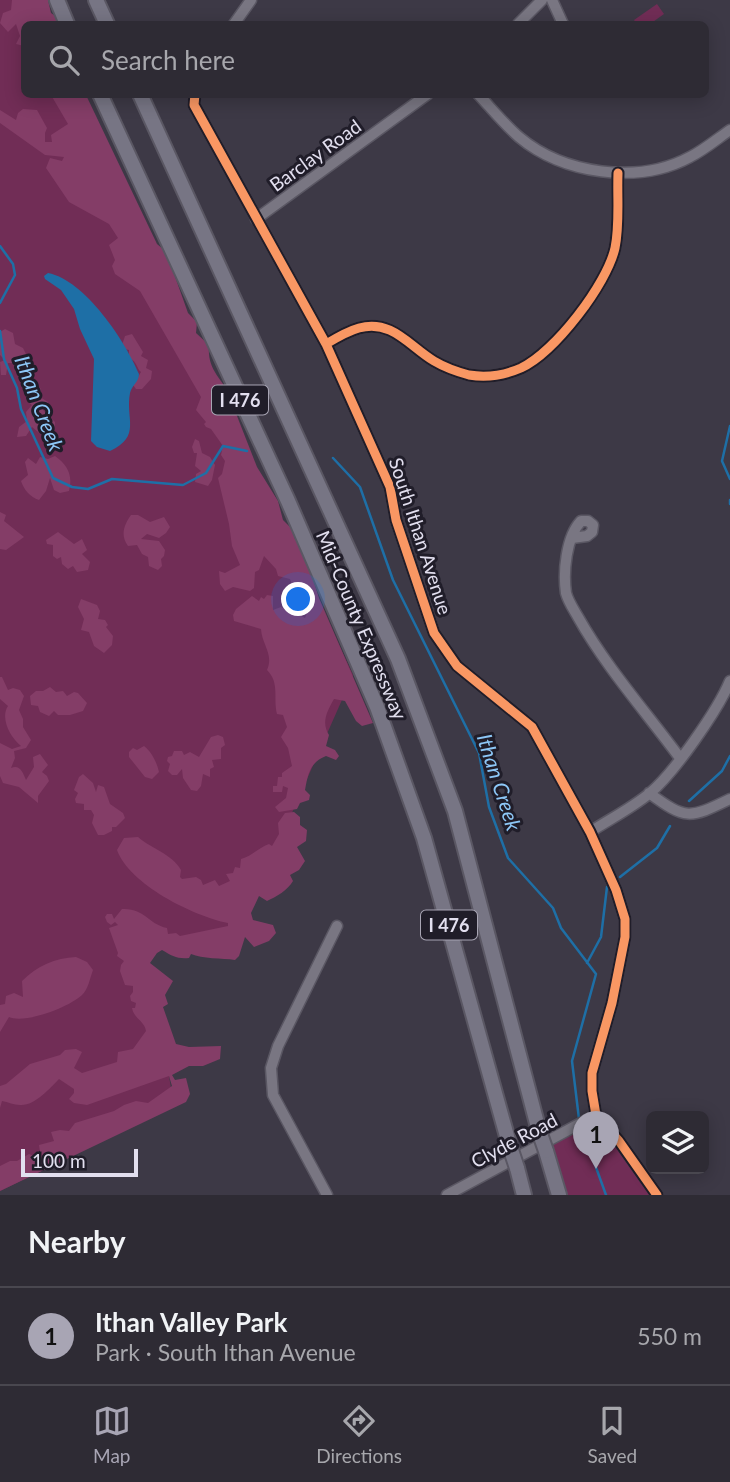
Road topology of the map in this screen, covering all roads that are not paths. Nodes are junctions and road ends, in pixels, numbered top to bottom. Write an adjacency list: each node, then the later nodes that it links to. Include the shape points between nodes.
1 (57, 0): 6 (highway)
2 (96, 0): 7 (highway)
3 (251, 0): 8 (street)
4 (542, 0): 9 (street)
5 (552, 0): 10 (street)
6 (66, 21)
7 (106, 21)
8 (236, 21)
9 (520, 21)
10 (562, 21)
11 (102, 98): 30 (highway, Mid-County Expressway / I 476, bridge, via 288,501 377,707 424,838)
12 (142, 98): 31 (highway, Mid-County Expressway / I 476, bridge, via 422,719 455,811)
13 (195, 98): 18 (street, South Ithan Avenue, via 194,106)
14 (422, 98): 18 (street, Barclay Road)
15 (482, 98): 17 (street, via 519,137 547,155 575,166)
16 (730, 130): 17 (street, via 690,157 664,167)
17 (618, 173): 19 (street, via 615,247 604,278 591,301 524,367 504,374 467,374 434,361 399,333 370,326)
18 (256, 219): 19 (street, South Ithan Avenue)
19 (326, 344): 25 (street, South Ithan Avenue, via 390,487 396,520 434,633 457,666 532,727)
20 (572, 538): 22 (street, via 566,561 566,595 589,635)
21 (730, 681): 22 (street)
22 (680, 758): 23 (street)
23 (649, 793): 24 (street, via 676,813 700,814); 25 (street)
24 (730, 799)
25 (590, 831): 27 (street, South Ithan Avenue, via 625,919 612,1003 592,1073)
26 (338, 926): 28 (street, via 271,1068 273,1095)
27 (596, 1115): 29 (street, Clyde Road); 32 (street)
28 (327, 1195)
29 (447, 1195)
30 (524, 1195)
31 (558, 1195)
32 (657, 1195)

